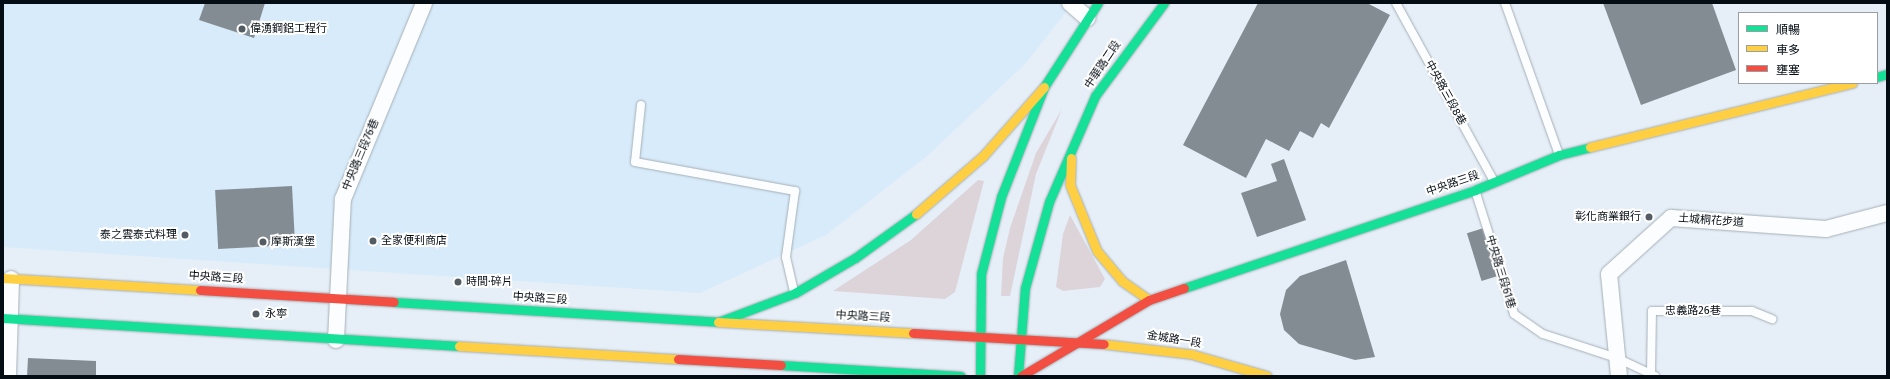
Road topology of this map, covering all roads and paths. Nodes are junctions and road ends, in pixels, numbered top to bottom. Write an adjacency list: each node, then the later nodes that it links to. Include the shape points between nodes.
1 (424, 3): 18 (street, 中央路三段76巷, via 343,199)
2 (1070, 3): 7 (street)
3 (1098, 3): 7 (main road)
4 (1164, 3): 11 (main road, 中華路二段, via 1095,96)
5 (1396, 3): 13 (lane, 中央路三段8巷)
6 (1505, 3): 12 (lane)
7 (1087, 18): 9 (main road)
8 (1848, 84): 12 (main road, 中央路三段)
9 (1044, 87): 17 (main road, via 983,156 922,209 855,258); 23 (main road, via 1019,146 990,236 979,291)
10 (641, 105): 17 (lane, via 635,162 795,191 786,257)
11 (1071, 147): 19 (main road, via 1070,185 1097,251 1122,281); 24 (main road, 中華路二段, via 1035,245 1025,288)
12 (1559, 155): 13 (main road, 中央路三段)
13 (1495, 182): 14 (main road, 中央路三段)
14 (1475, 190): 19 (main road, 中央路三段); 27 (lane, 中央路三段61巷, via 1514,314 1543,334)
15 (1887, 213): 27 (street, 土城桐花步道, via 1826,229 1671,218 1609,274)
16 (7, 278): 18 (main road, 中央路三段); 20 (street)
17 (795, 292): 22 (main road)
18 (336, 298): 22 (main road, 中央路三段); 25 (street, 中央路三段76巷)
19 (1149, 300): 26 (main road, 中央路三段)
20 (6, 319): 25 (main road); 30 (street)
21 (1772, 319): 29 (lane, 忠義路26巷, via 1752,311 1652,311)
22 (718, 322): 23 (main road, 中央路三段)
23 (980, 335): 24 (main road, 中央路三段); 33 (main road)
24 (1020, 339): 26 (main road, 中央路三段); 34 (main road, 中華路二段)
25 (336, 340): 28 (main road)
26 (1075, 342): 34 (main road, 中央路三段); 35 (main road, 金城路一段, via 1190,354)
27 (1617, 358): 29 (lane, 中央路三段61巷); 36 (street, 土城桐花步道)
28 (763, 365): 31 (lane); 32 (main road)
29 (1653, 375)
30 (8, 376)
31 (764, 376)
32 (961, 376)
33 (980, 376)
34 (1020, 376)
35 (1267, 376)
36 (1619, 376)

